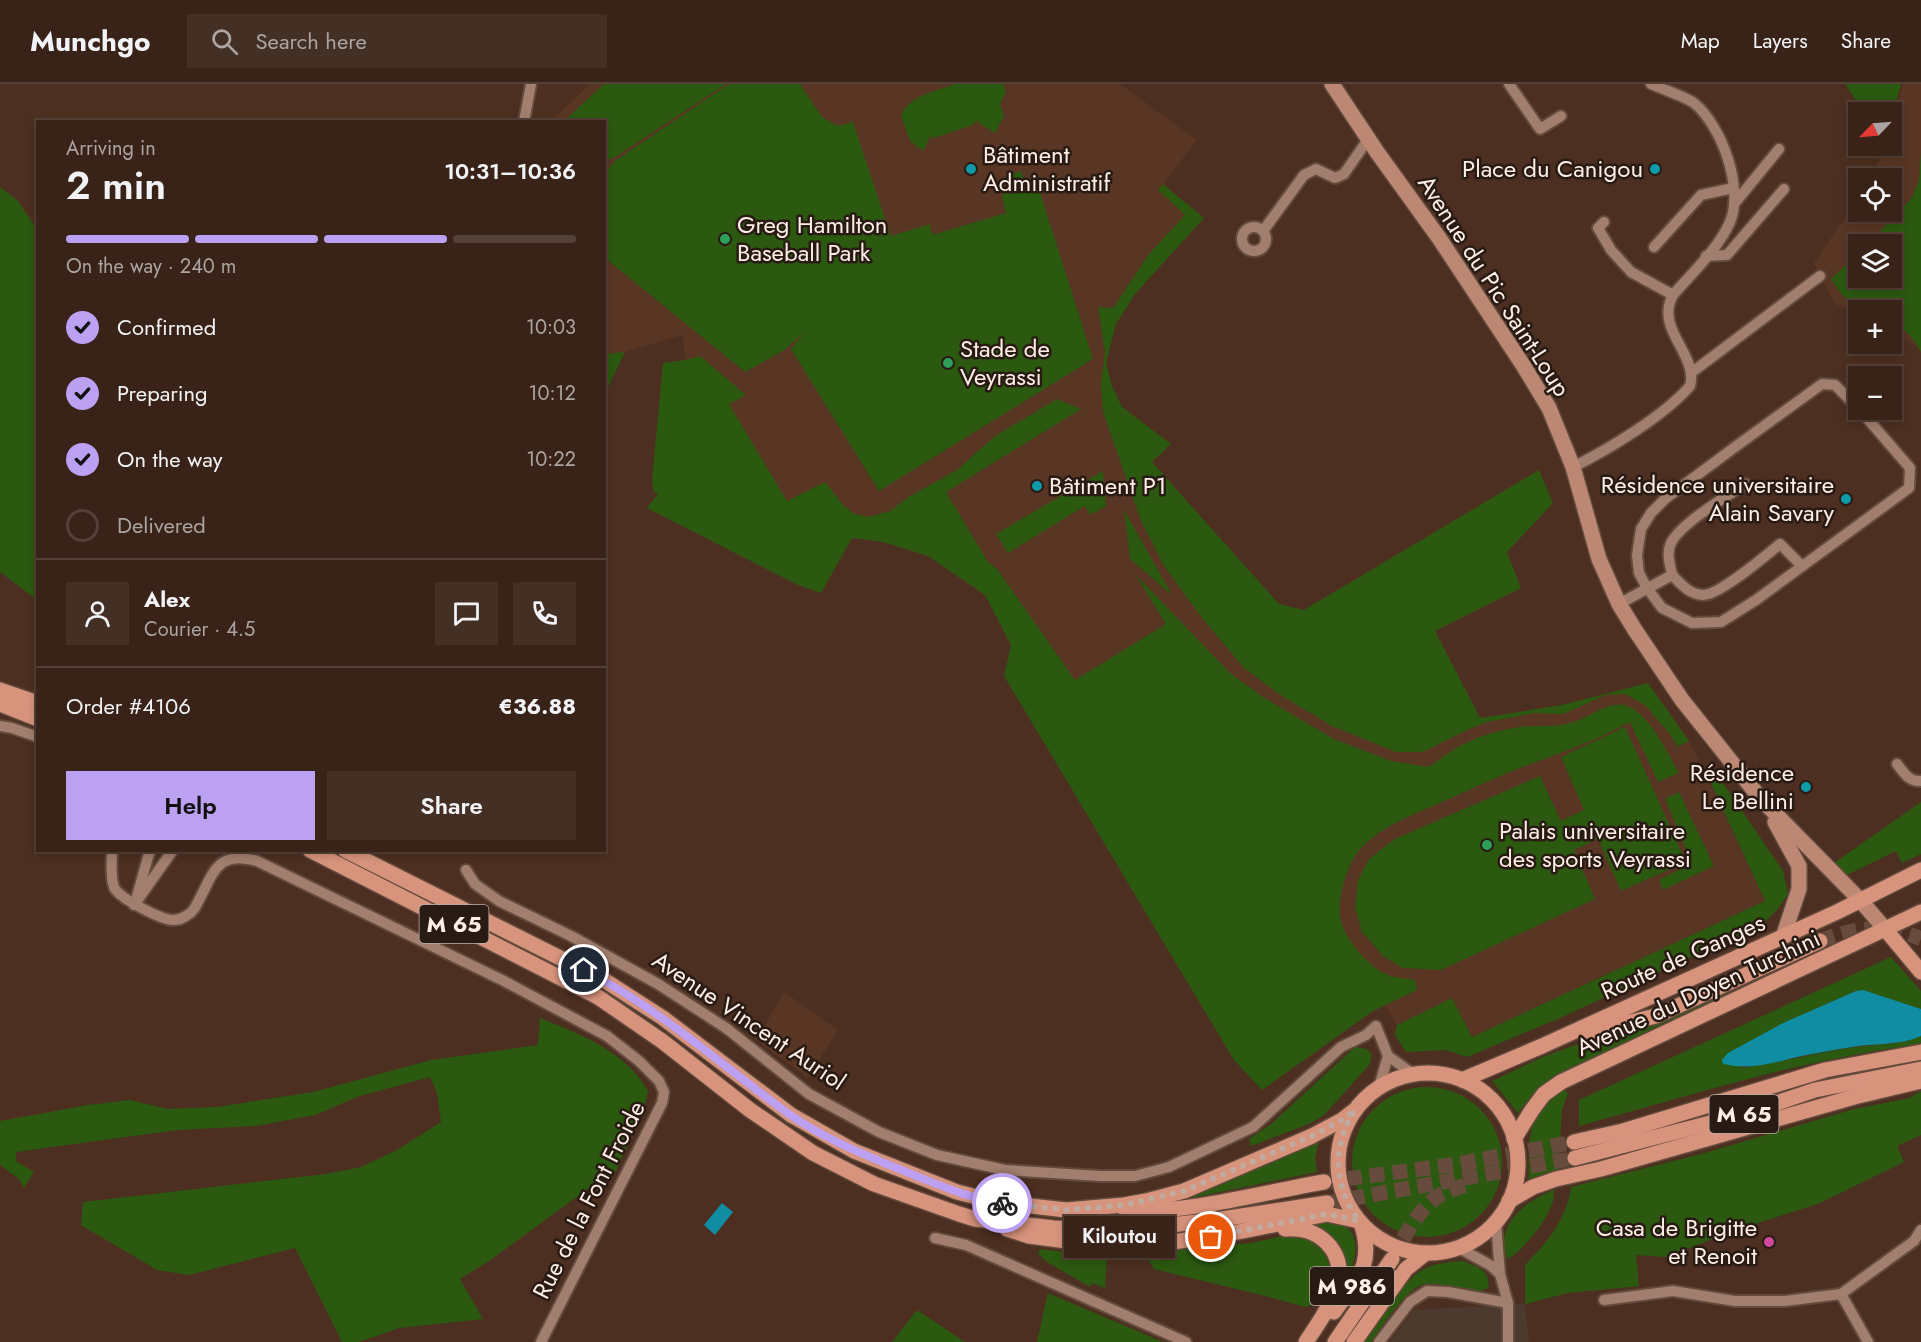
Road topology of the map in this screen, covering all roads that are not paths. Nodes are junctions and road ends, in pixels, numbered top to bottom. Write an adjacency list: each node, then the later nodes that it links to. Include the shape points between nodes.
1 (531, 84): 6 (street)
2 (1332, 84): 7 (main road, Avenue du Pic Saint-Loup)
3 (1509, 84): 5 (street, via 1540,129)
4 (1652, 84): 9 (street, via 1693,103 1710,122 1726,153)
5 (1560, 116)
6 (524, 120)
7 (1369, 138): 13 (street, via 1344,174 1335,178 1316,169 1304,175); 21 (main road, Avenue du Pic Saint-Loup, via 1523,365 1549,408)
8 (1779, 149): 11 (street)
9 (1733, 188): 11 (street); 14 (street, via 1701,195)
10 (1784, 189): 15 (street, via 1727,255)
11 (1734, 204): 15 (street, via 1730,221)
12 (1604, 222): 17 (street, via 1598,228 1630,272)
13 (1263, 231)
14 (1654, 247)
15 (1706, 256): 17 (street)
16 (1820, 276): 18 (street)
17 (1673, 295): 18 (street, via 1667,315)
18 (1691, 373): 21 (street, via 1690,386 1668,406 1604,451)
19 (1848, 398): 25 (street, via 1835,385 1822,384 1665,499 1641,529 1637,555 1639,573)
20 (1869, 420): 23 (street, via 1910,468 1909,488)
21 (1573, 467): 26 (main road, Avenue du Pic Saint-Loup, via 1599,559)
22 (1744, 484): 24 (street, via 1682,529 1671,543 1668,557)
23 (1802, 566): 24 (street, via 1780,544 1725,586 1704,595 1687,590); 25 (street, via 1721,622 1692,623 1662,608)
24 (1672, 575): 25 (street)
25 (1647, 588): 26 (street)
26 (1619, 604): 35 (main road, Avenue du Pic Saint-Loup, via 1682,700)
27 (0, 690): 28 (main road)
28 (36, 702)
29 (0, 704): 30 (main road)
30 (36, 718)
31 (0, 726): 32 (street)
32 (36, 736)
33 (1897, 764): 34 (street, via 1907,777)
34 (1921, 781)
35 (1761, 799): 43 (main road, Avenue du Pic Saint-Loup); 47 (main road, Avenue du Pic Saint-Loup, via 1799,866 1800,889)
36 (112, 852): 44 (street, via 114,889)
37 (149, 852): 44 (street)
38 (172, 852): 44 (street)
39 (314, 852): 66 (main road, M 65, via 598,997 813,1153 874,1184)
40 (349, 852): 65 (main road, Avenue Vincent Auriol / M 65, via 604,980 663,1018 791,1115 854,1151 957,1192 997,1202)
41 (466, 870): 52 (street, Avenue Vincent Auriol, via 475,884 492,897 658,984 726,1028 809,1094 879,1132 937,1155 993,1167 1135,1176 1170,1167 1253,1127 1341,1047 1376,1026)
42 (1921, 870): 43 (main road, Route de Ganges)
43 (1861, 901): 46 (main road, Avenue du Pic Saint-Loup); 47 (main road, Route de Ganges)
44 (134, 904): 79 (street, Rue de la Font Froide, via 175,920 195,909 214,871 223,863 243,857 257,861 494,975 590,1026 639,1061 659,1081 662,1103)
45 (1921, 912): 46 (main road, Avenue du Doyen Turchini)
46 (1884, 929): 49 (main road); 59 (main road, Avenue du Doyen Turchini, via 1561,1082 1544,1094)
47 (1783, 936): 50 (main road, Route de Ganges)
48 (1820, 941): 50 (main road, via 1656,1016)
49 (1921, 972)
50 (1557, 1039): 55 (main road, Route de Ganges)
51 (1921, 1052): 60 (main road, M 65, via 1824,1070)
52 (1388, 1056): 54 (street); 57 (street)
53 (1921, 1070): 61 (main road, M 65, via 1815,1090 1741,1115)
54 (1413, 1074): 55 (main road, via 1446,1075); 57 (main road)
55 (1462, 1080): 59 (main road, via 1495,1103)
56 (1921, 1081): 63 (main road, via 1556,1179)
57 (1379, 1087): 58 (main road)
58 (1355, 1110): 65 (main road, M 65, via 1312,1136 1184,1191 1124,1205); 67 (main road, via 1341,1139 1338,1170 1346,1201)
59 (1514, 1139): 63 (main road, via 1517,1170)
60 (1574, 1142)
61 (1575, 1158)
62 (1324, 1182): 65 (main road, M 65, via 1151,1212)
63 (1509, 1201): 68 (main road)
64 (1327, 1203): 66 (main road, M 65, via 1135,1229 1054,1228)
65 (1066, 1210)
66 (975, 1219): 70 (main road, M 65, via 1029,1236 1114,1245)
67 (1360, 1222): 70 (main road, M 65, via 1327,1214); 73 (main road, via 1394,1246); 82 (main road, M 986, via 1366,1242 1364,1267)
68 (1496, 1222): 72 (main road); 75 (street)
69 (1921, 1230): 76 (street, via 1914,1241)
70 (1228, 1234): 81 (main road, M 65, via 1300,1228 1316,1234 1334,1251 1340,1268 1338,1287)
71 (935, 1238): 80 (street, via 966,1245)
72 (1459, 1248): 73 (main road); 75 (street)
73 (1426, 1253): 84 (main road, M 986, via 1406,1269)
74 (1392, 1259): 83 (main road)
75 (1500, 1274): 78 (street)
76 (1841, 1294): 77 (street, via 1785,1301 1735,1301 1673,1291); 87 (street)
77 (1604, 1300)
78 (1508, 1303): 85 (street, via 1427,1291 1410,1302); 86 (street)
79 (541, 1342)
80 (1186, 1342)
81 (1306, 1342)
82 (1313, 1342)
83 (1335, 1342)
84 (1354, 1342)
85 (1379, 1342)
86 (1508, 1342)
87 (1868, 1342)

